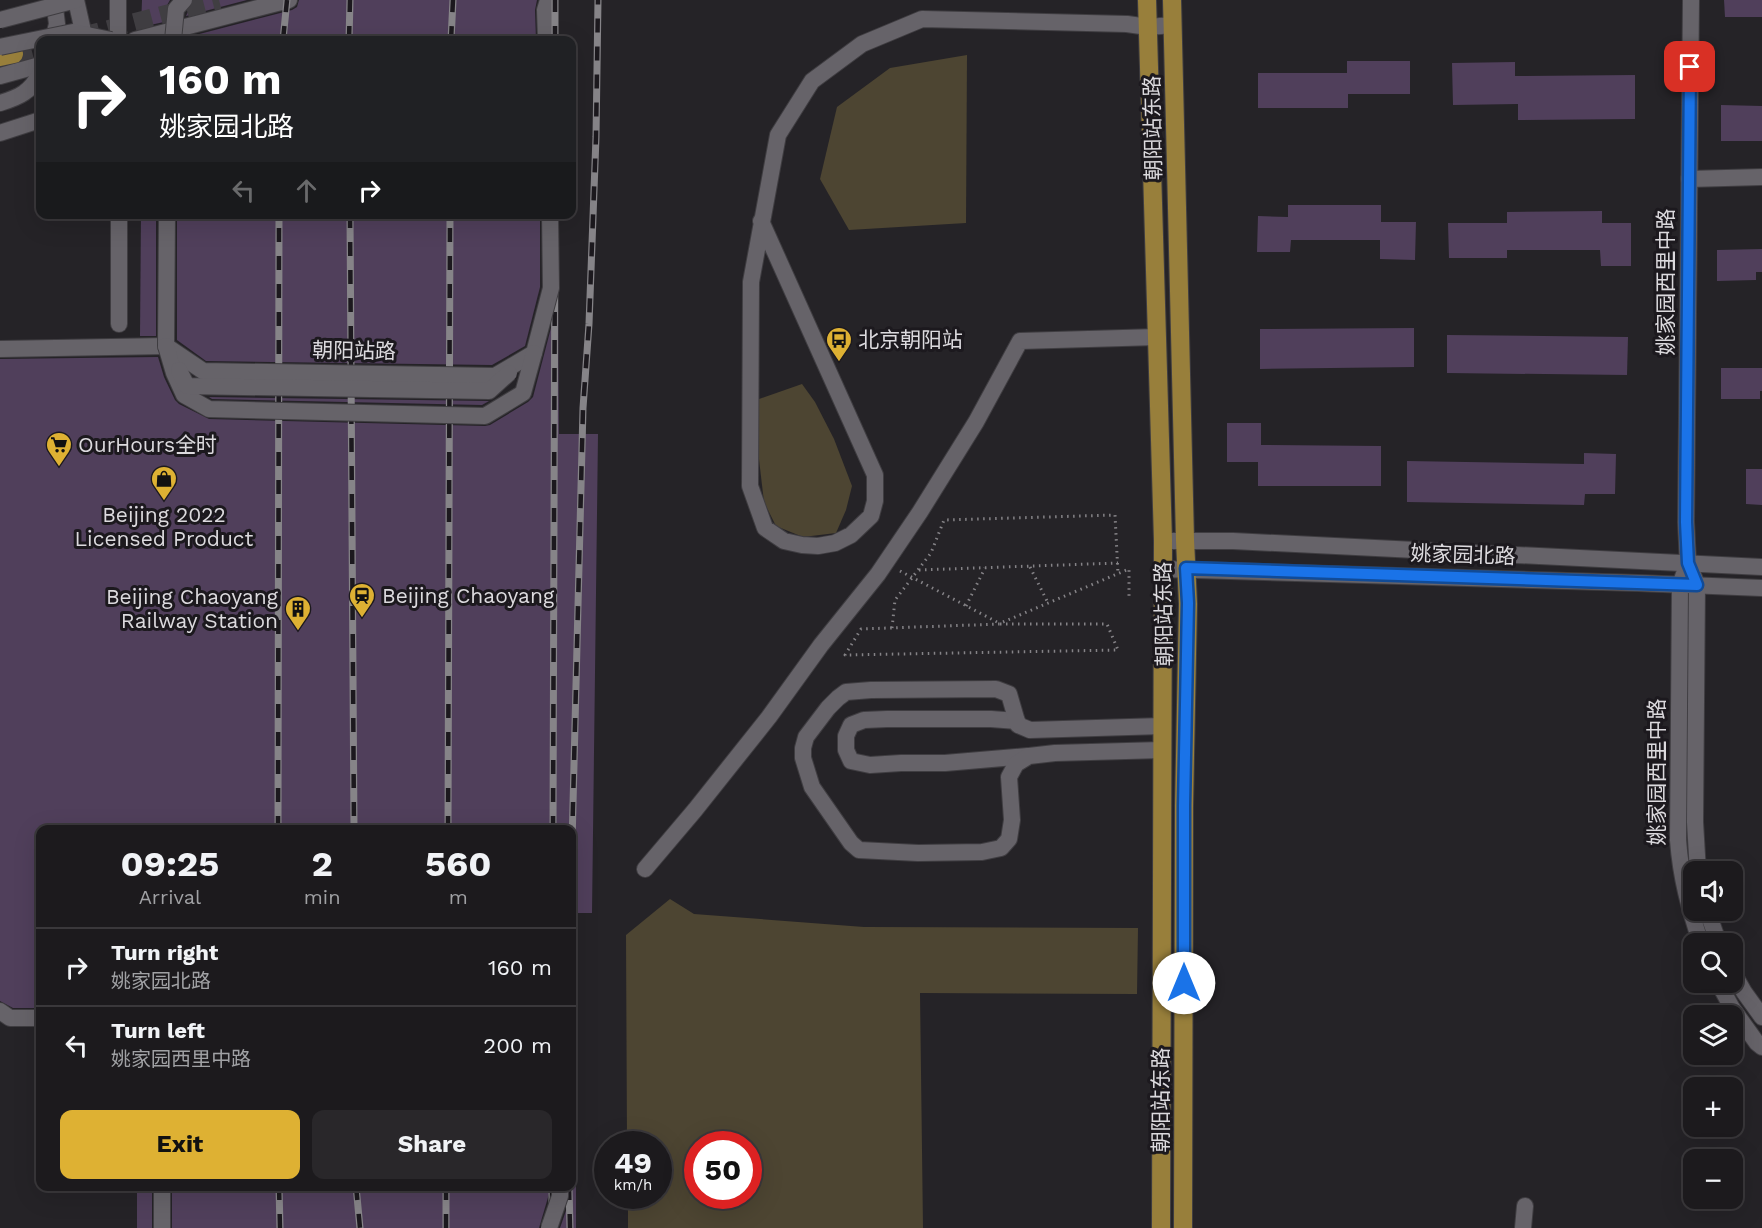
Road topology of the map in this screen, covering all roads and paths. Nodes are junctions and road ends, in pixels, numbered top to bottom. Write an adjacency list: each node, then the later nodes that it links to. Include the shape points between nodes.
1 (54, 0): 13 (street)
2 (76, 0): 10 (street, bridge); 15 (street, bridge)
3 (118, 0): 17 (street)
4 (184, 0): 19 (street, bridge, via 176,9)
5 (289, 0): 18 (street)
6 (1147, 0): 12 (main road, 朝阳站东路)
7 (1172, 0): 11 (main road, 朝阳站东路)
8 (1691, 0): 30 (street, 姚家园西里中路)
9 (545, 3): 20 (street)
10 (0, 20)
11 (1173, 26): 12 (street); 40 (main road, 朝阳站东路)
12 (1148, 27): 34 (street, via 922,20 862,44 812,81 778,135); 36 (main road, 朝阳站东路)
13 (54, 36)
14 (60, 36): 16 (street, bridge, via 73,32)
15 (84, 36)
16 (92, 36)
17 (118, 36)
18 (150, 36)
19 (173, 36)
20 (546, 36)
21 (36, 43): 22 (street, bridge)
22 (5, 53)
23 (36, 66): 24 (street)
24 (0, 76)
25 (36, 81): 26 (street, via 19,98)
26 (0, 103)
27 (36, 121): 28 (street)
28 (0, 133)
29 (1762, 177): 30 (street)
30 (1689, 179): 43 (street, 姚家园西里中路)
31 (119, 219): 35 (street)
32 (167, 219): 37 (street, bridge)
33 (550, 219): 39 (street, bridge, via 551,288)
34 (761, 221): 34 (street, via 751,282 750,486 765,528 784,541 818,546 835,543 851,535 871,516 875,475)
35 (119, 324)
36 (1157, 337): 41 (main road, 朝阳站东路); 44 (street, via 1020,341 976,422)
37 (166, 346): 38 (street); 39 (street, 朝阳站路, bridge, via 203,371 495,376); 39 (street, bridge, via 184,396 209,409 484,416 523,393)
38 (0, 349)
39 (534, 352)
40 (1185, 540): 41 (street, 姚家园北路); 43 (street, 姚家园北路); 48 (main road, 朝阳站东路)
41 (1163, 541): 49 (main road, 朝阳站东路)
42 (1118, 563): 45 (path); 50 (path, via 1115,515 944,520 932,553); 51 (path)
43 (1688, 563): 46 (street, 姚家园北路); 53 (street, 姚家园西里中路); 54 (street, 姚家园西里中路)
44 (885, 564): 52 (path); 66 (street, via 769,717)
45 (1029, 566): 47 (path); 57 (path)
46 (1762, 567)
47 (985, 568): 50 (path); 58 (path)
48 (1186, 568): 49 (street, 姚家园北路); 53 (street, 姚家园北路); 80 (main road, 朝阳站东路)
49 (1162, 569): 62 (main road, 朝阳站东路)
50 (919, 570): 52 (path)
51 (1118, 574): 56 (path, via 1130,569); 57 (path)
52 (913, 578): 58 (path); 60 (path, via 895,600)
53 (1680, 585): 54 (street, 姚家园北路); 67 (street, 姚家园西里中路, via 1678,840 1680,872)
54 (1697, 585): 55 (street, 姚家园北路); 65 (street, 姚家园西里中路)
55 (1762, 588)
56 (1130, 596)
57 (1048, 603): 59 (path)
58 (966, 606): 59 (path)
59 (1000, 624): 60 (path); 60 (path, via 1107,624 1118,650 845,655 861,629)
60 (892, 628)
61 (1017, 721): 62 (street, via 1030,730); 64 (street, via 864,720 852,725 846,736 846,750 851,761 870,765); 64 (street, via 1009,694 996,689 846,692 806,736 803,758 812,787 859,850 918,853 1001,848 1009,839 1012,820 1009,777 1016,764)
62 (1162, 726): 63 (main road, 朝阳站东路)
63 (1162, 750): 64 (street); 79 (main road, 朝阳站东路)
64 (1029, 756)
65 (1697, 861)
66 (645, 869)
67 (1697, 933)
68 (1743, 990): 71 (street)
69 (1724, 993): 73 (street)
70 (0, 1011): 72 (street, via 10,1018)
71 (1762, 1017)
72 (36, 1018)
73 (1762, 1047)
74 (162, 1191): 77 (street)
75 (560, 1191): 78 (street, bridge)
76 (1525, 1206): 81 (street)
77 (162, 1228)
78 (549, 1228)
79 (1161, 1228)
80 (1183, 1228)
81 (1523, 1228)

